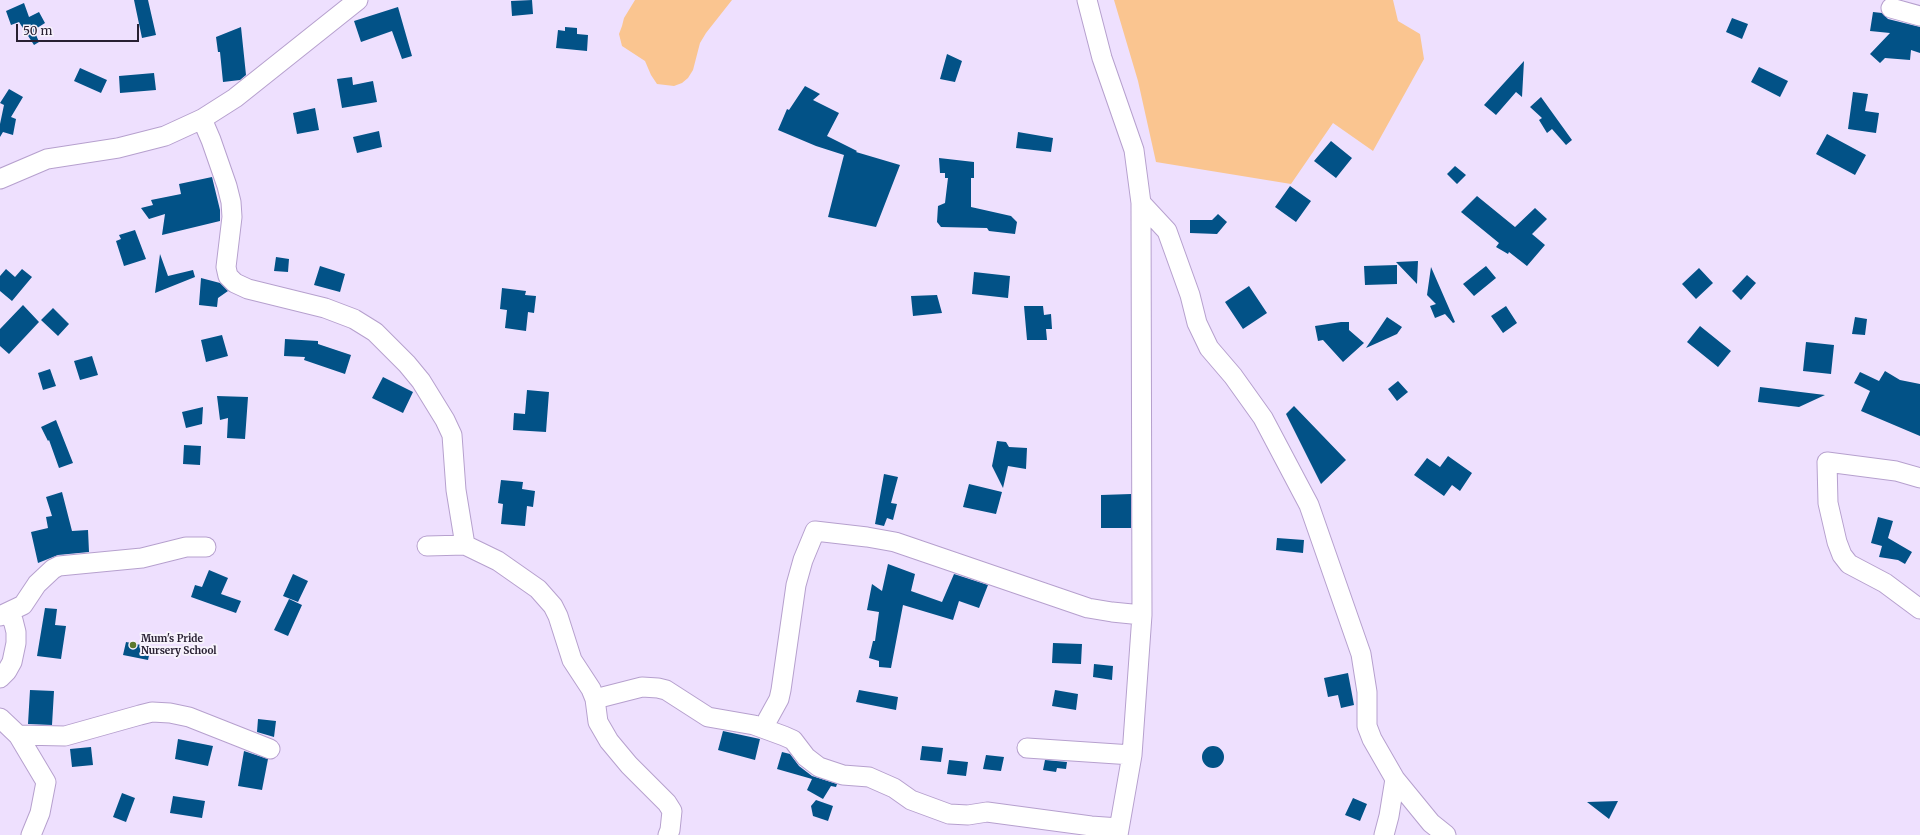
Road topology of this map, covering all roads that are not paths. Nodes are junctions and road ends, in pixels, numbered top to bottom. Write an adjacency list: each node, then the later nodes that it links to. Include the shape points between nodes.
1 (358, 0): 5 (street, via 234,98)
2 (1087, 0): 7 (street, via 1102,58 1134,150)
3 (1891, 8): 4 (street)
4 (1920, 16)
5 (202, 119): 6 (street, via 165,136 118,148 47,159); 9 (street, via 212,140 230,202 232,217 226,267 228,276 248,290 325,308 354,319 375,332 407,364 421,381 452,435)
6 (0, 179)
7 (1141, 203): 13 (street); 23 (street, via 1167,231 1190,294 1197,323 1209,348 1263,418 1309,505 1361,654 1368,692 1367,726)
8 (1920, 478): 12 (street, via 1896,471 1827,462 1828,503 1842,555 1850,564 1885,583)
9 (464, 545): 10 (street); 16 (street, via 498,561 538,589 545,597 558,616 572,660)
10 (427, 546)
11 (206, 547): 14 (street, via 186,547 142,558 59,566 46,574 23,605)
12 (1920, 609)
13 (1142, 614): 18 (street, via 1088,608 895,542 815,531 796,585 779,699); 22 (street)
14 (3, 615): 15 (street, via 13,620 16,643 12,662)
15 (0, 678)
16 (595, 699): 18 (street, via 642,687 658,688 666,690 708,716); 26 (street, via 598,722 609,741 672,811)
17 (0, 718): 19 (street)
18 (763, 728): 24 (street, via 793,740 806,757 819,767 843,774 869,777 894,788 911,800 949,814 987,812)
19 (18, 734): 21 (street, via 65,736 152,712 170,713 189,717); 25 (street, via 46,782 40,813)
20 (1027, 748): 22 (street)
21 (270, 749)
22 (1132, 755): 24 (street)
23 (1395, 779): 27 (street); 28 (street, via 1432,823)
24 (1118, 831)
25 (31, 835)
26 (668, 835)
27 (1384, 835)
28 (1446, 835)

